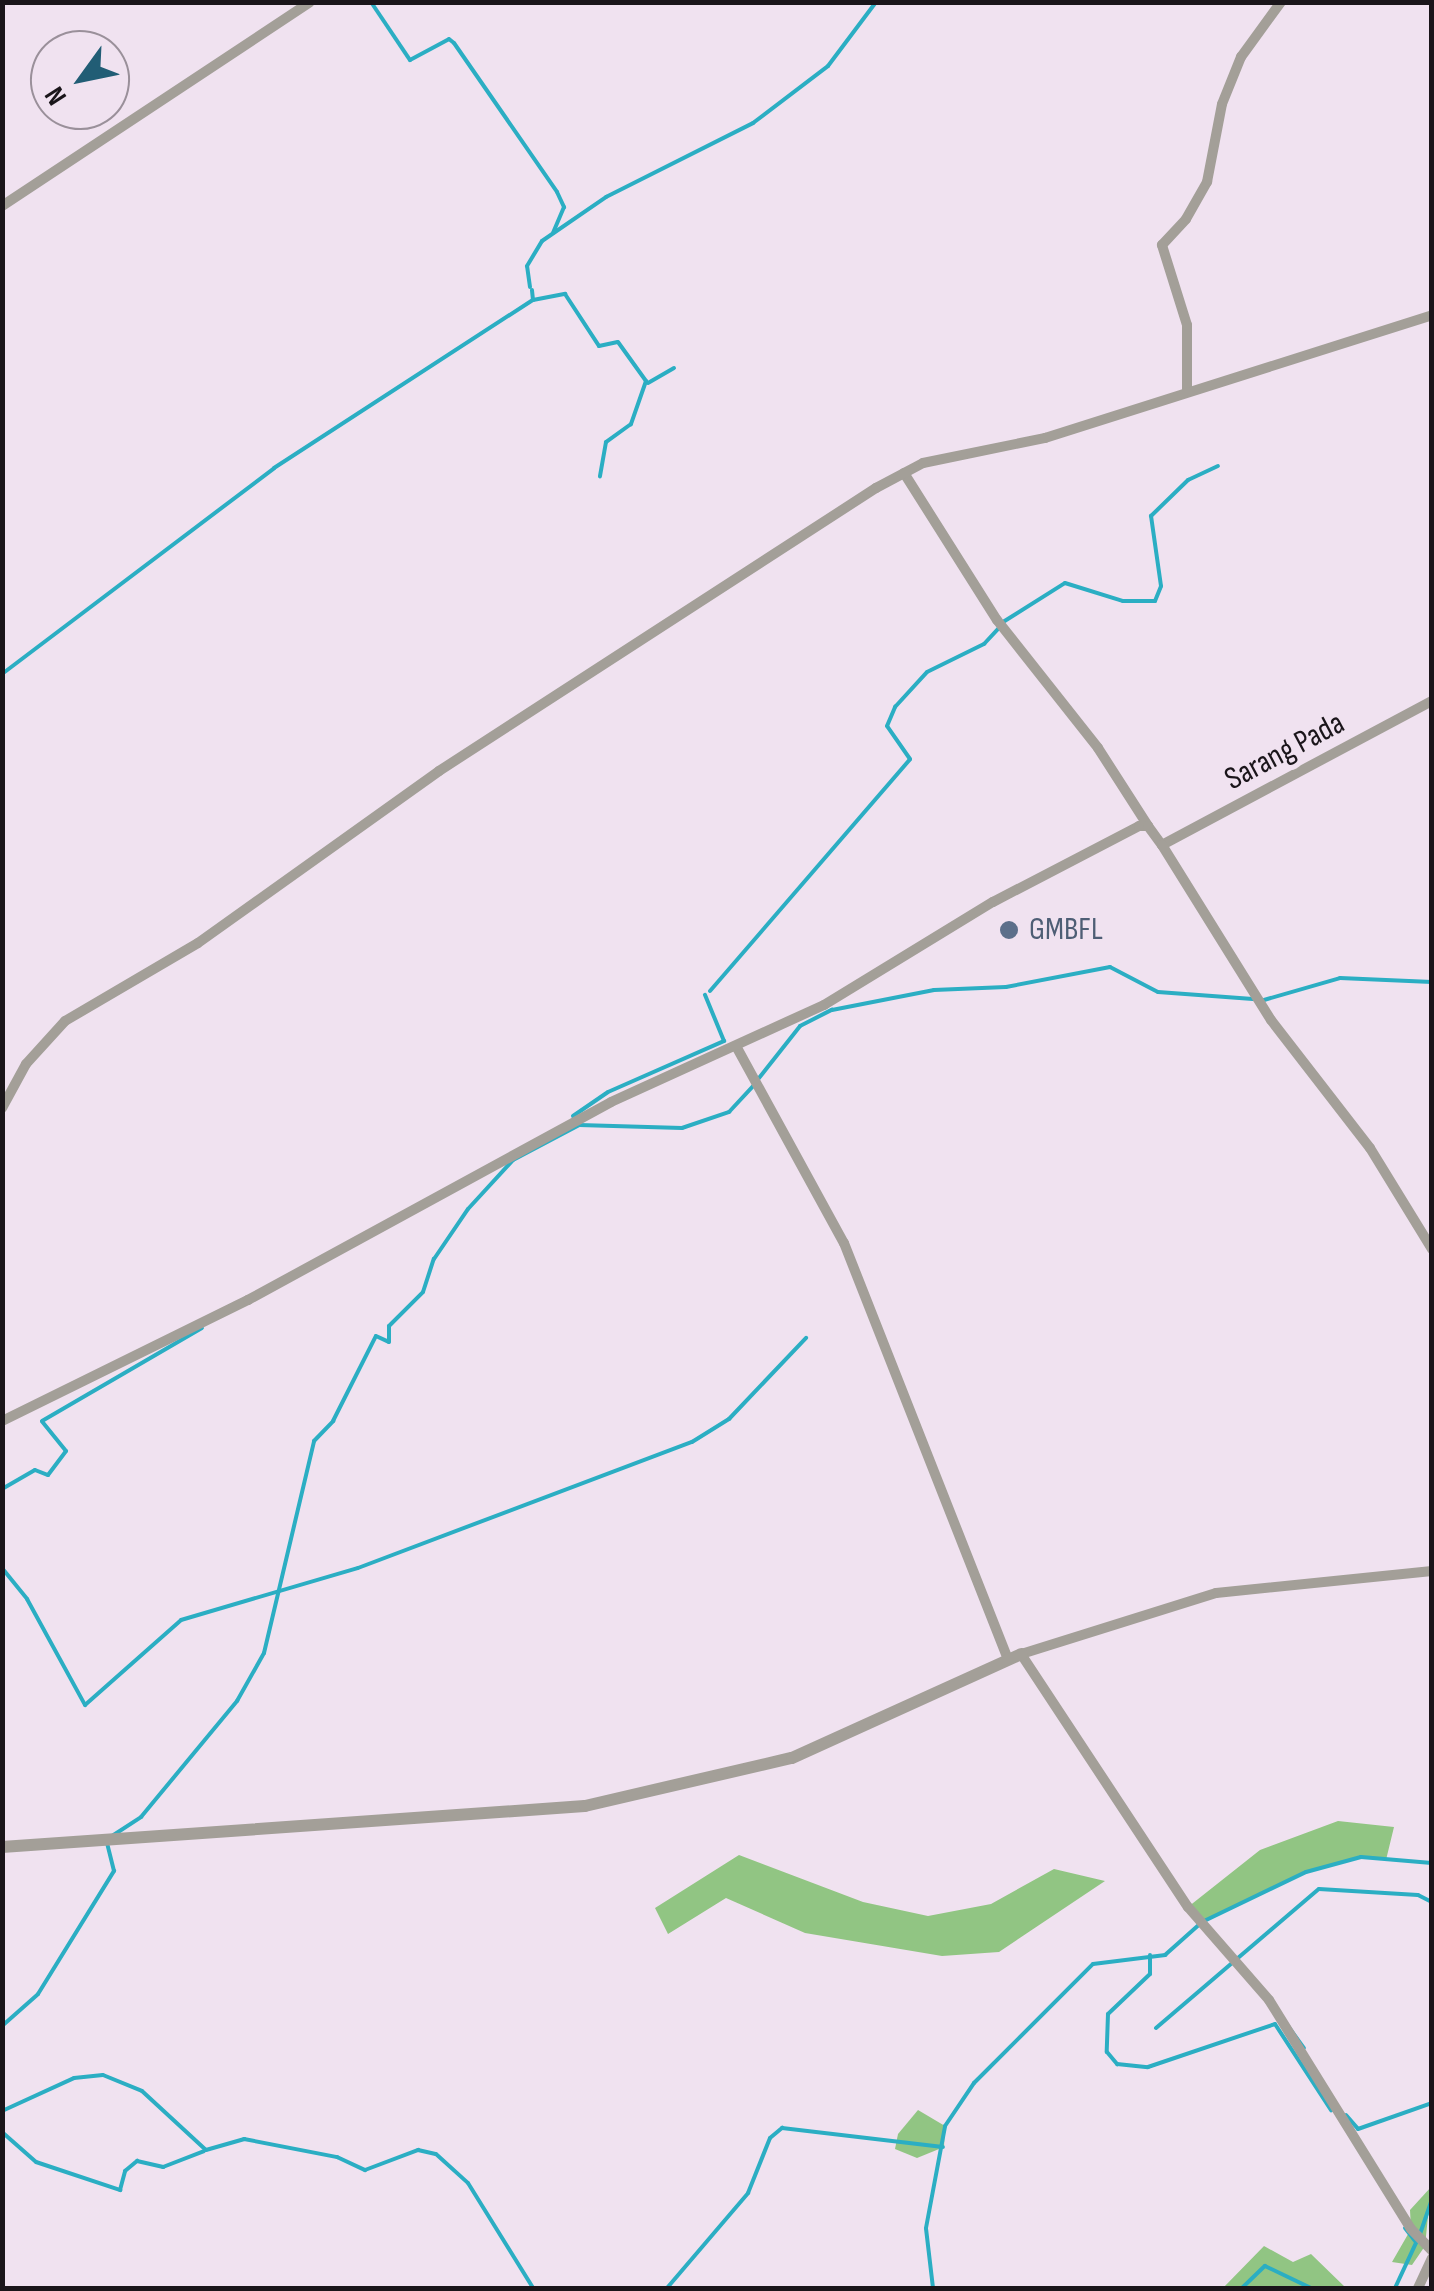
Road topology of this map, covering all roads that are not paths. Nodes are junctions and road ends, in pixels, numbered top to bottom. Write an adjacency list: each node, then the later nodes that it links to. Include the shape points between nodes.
1 (310, 2): 3 (street)
2 (1281, 2): 5 (street, via 1241,57 1222,104 1207,182 1162,244 1187,325)
3 (2, 206)
4 (1432, 316): 5 (street)
5 (1187, 391): 6 (street, via 1046,438 960,452)
6 (904, 473): 8 (street, via 996,620 1098,748); 11 (street, via 439,771 198,943 65,1020 26,1064)
7 (1432, 701): 9 (street, Sarang Pada)
8 (1148, 826): 9 (street); 10 (street, via 992,902 824,1005)
9 (1162, 845): 12 (street, via 1271,1020 1370,1148)
10 (736, 1046): 13 (street, via 611,1102 248,1300); 15 (street, via 844,1243)
11 (2, 1108)
12 (1432, 1249)
13 (2, 1421)
14 (1432, 1571): 15 (street, via 1216,1592)
15 (1014, 1657): 16 (street, via 792,1758 585,1806); 17 (street, via 1188,1907 1269,2000)
16 (2, 1847)
17 (1432, 2254): 18 (street)
18 (1418, 2288)

